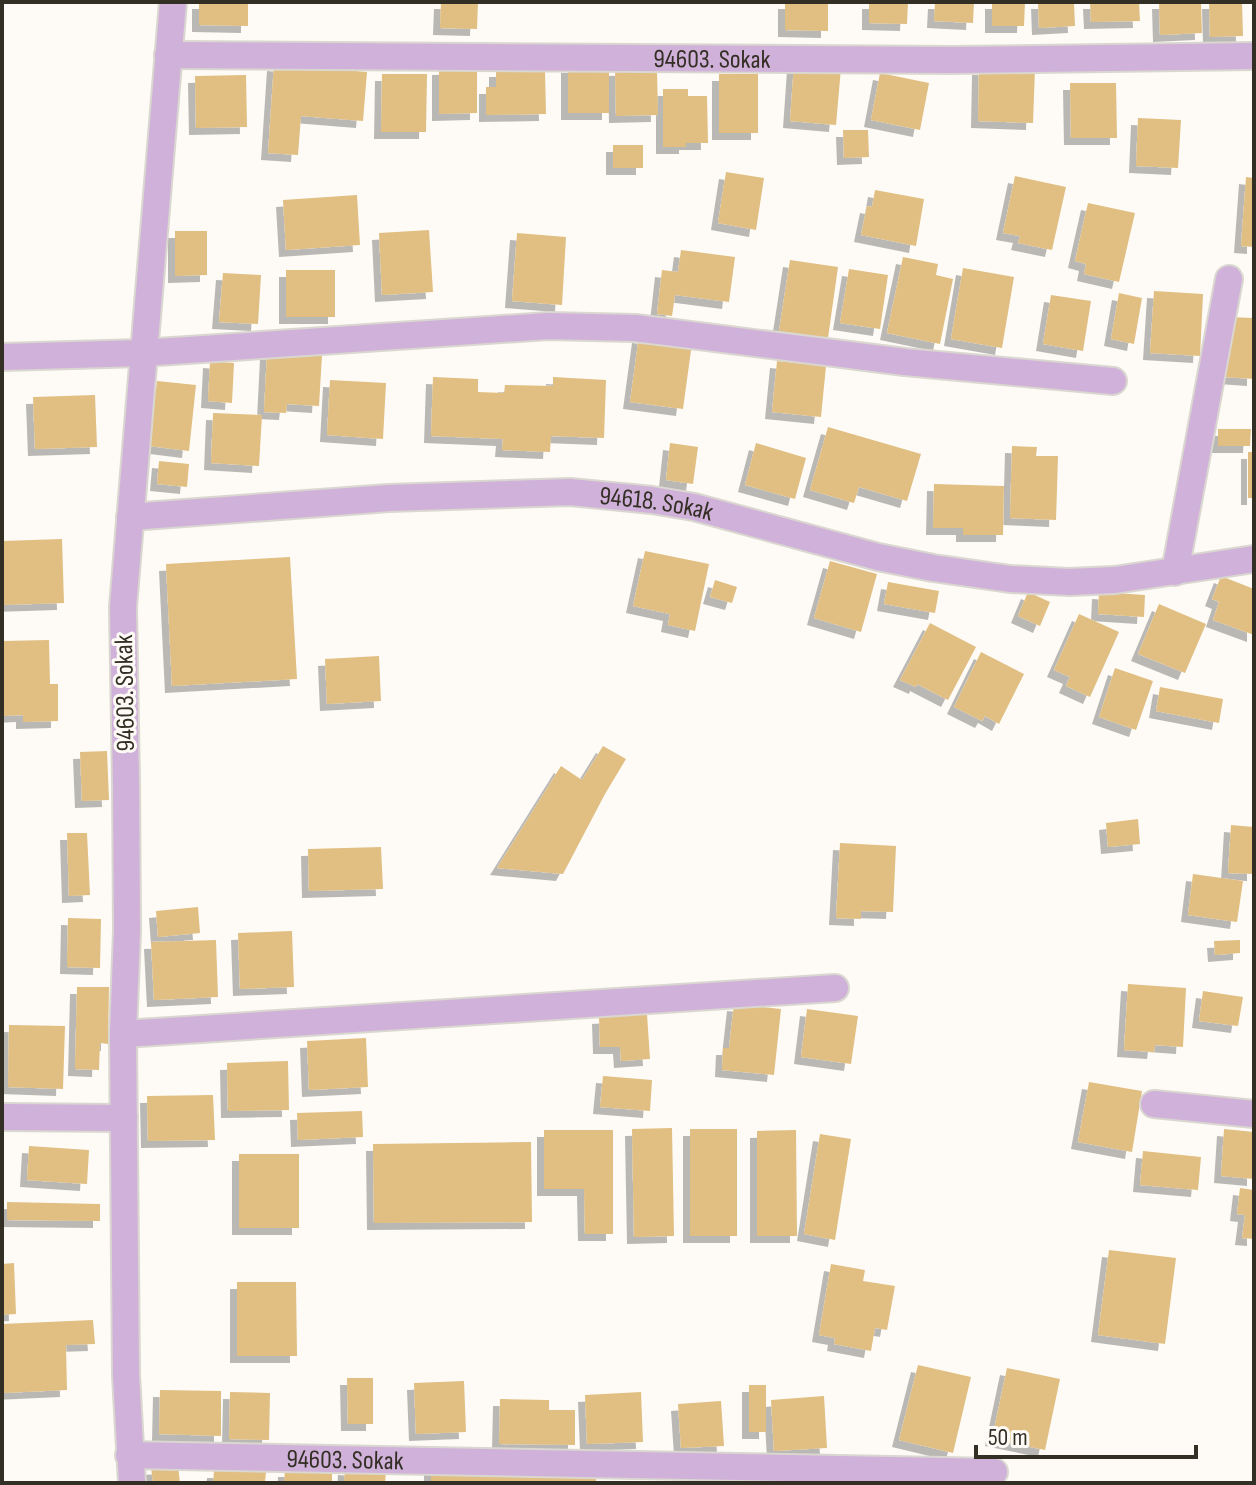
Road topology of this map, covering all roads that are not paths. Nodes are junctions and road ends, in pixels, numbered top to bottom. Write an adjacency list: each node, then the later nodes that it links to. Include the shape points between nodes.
1 (173, 2): 2 (street, 94603. Sokak)
2 (168, 55): 3 (street, 94603. Sokak, via 952,60); 5 (street, 94603. Sokak)
3 (1254, 56)
4 (1229, 279): 10 (street)
5 (142, 353): 6 (street); 7 (street, via 548,326 635,328 905,362); 8 (street, 94603. Sokak)
6 (2, 357)
7 (1113, 381)
8 (130, 517): 10 (street, 94618. Sokak, via 389,498 570,492 694,507 878,557 972,574 1069,582); 12 (street, 94603. Sokak, via 123,607)
9 (1254, 559): 10 (street, 94618. Sokak)
10 (1175, 572)
11 (835, 988): 12 (street)
12 (123, 1034): 16 (street, 94603. Sokak)
13 (1154, 1104): 14 (street)
14 (1254, 1114)
15 (2, 1117): 16 (street)
16 (124, 1118): 17 (street, 94603. Sokak)
17 (129, 1455): 18 (street, 94603. Sokak); 19 (street, 94603. Sokak)
18 (994, 1472)
19 (132, 1483)

